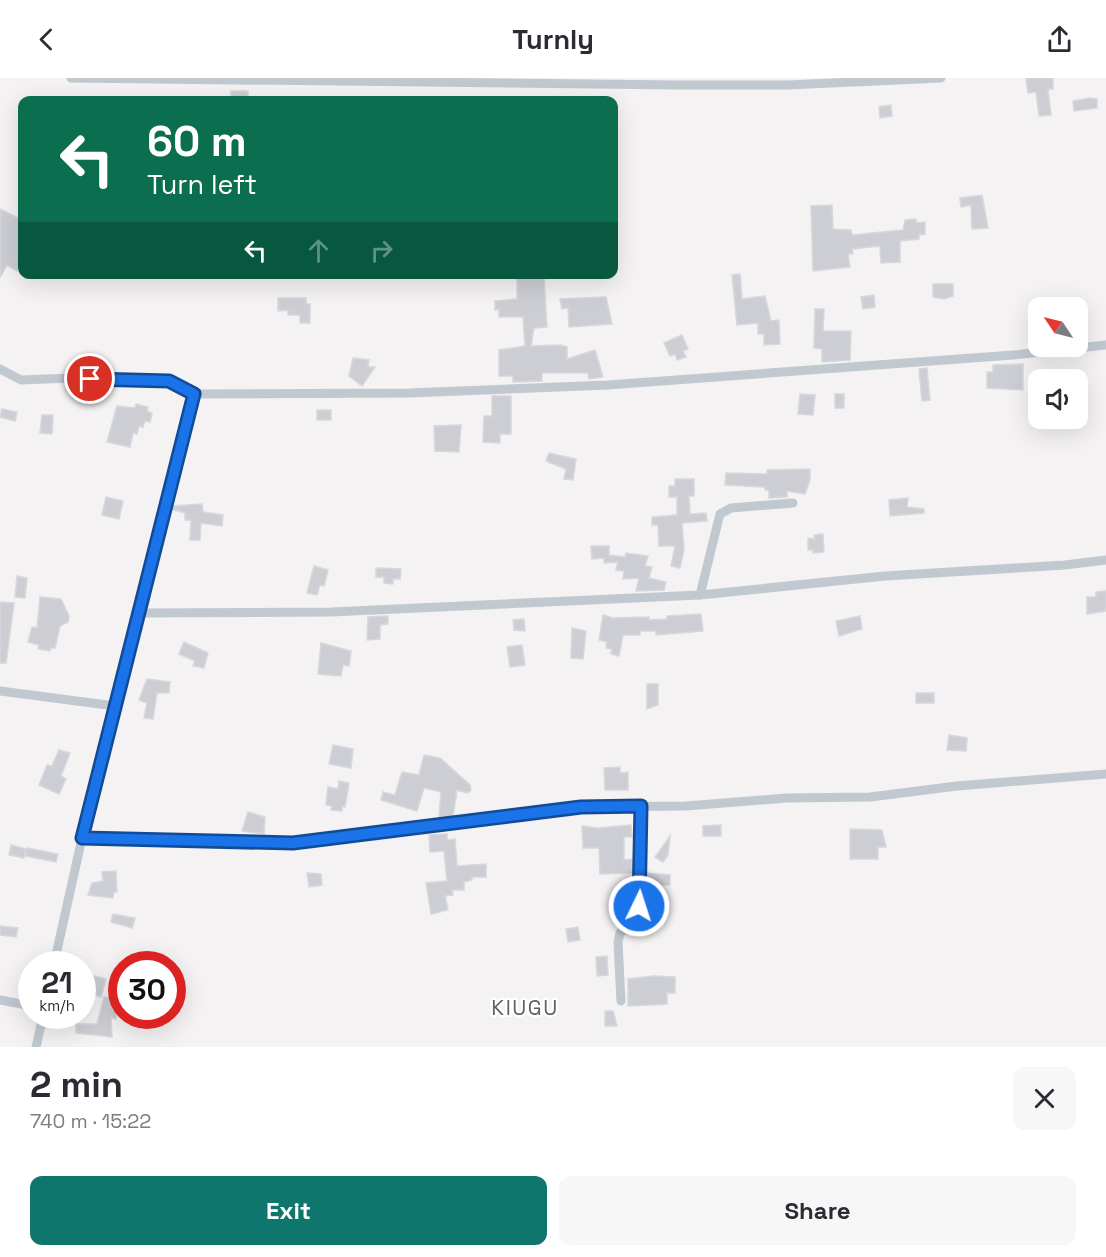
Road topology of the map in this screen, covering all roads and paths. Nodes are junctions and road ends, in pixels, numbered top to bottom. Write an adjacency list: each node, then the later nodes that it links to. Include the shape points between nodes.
1 (71, 78): 2 (street, via 677,86)
2 (940, 78)
3 (1106, 345): 5 (street, via 608,385 410,393)
4 (0, 369): 5 (street, via 21,380 169,381)
5 (194, 394): 9 (street)
6 (793, 503): 8 (street, via 731,508 720,514)
7 (1106, 560): 8 (street, via 885,576)
8 (700, 595): 9 (street, via 331,612)
9 (139, 612): 11 (street)
10 (0, 691): 11 (street)
11 (115, 706): 14 (street)
12 (1106, 774): 13 (street, via 870,797)
13 (641, 806): 14 (street, via 581,807 293,843); 17 (street, via 637,915 635,922 620,933 618,942)
14 (82, 838): 15 (street)
15 (57, 951)
16 (0, 1000): 18 (street)
17 (621, 1001)
18 (18, 1003)
19 (40, 1029): 20 (street)
20 (36, 1047)

